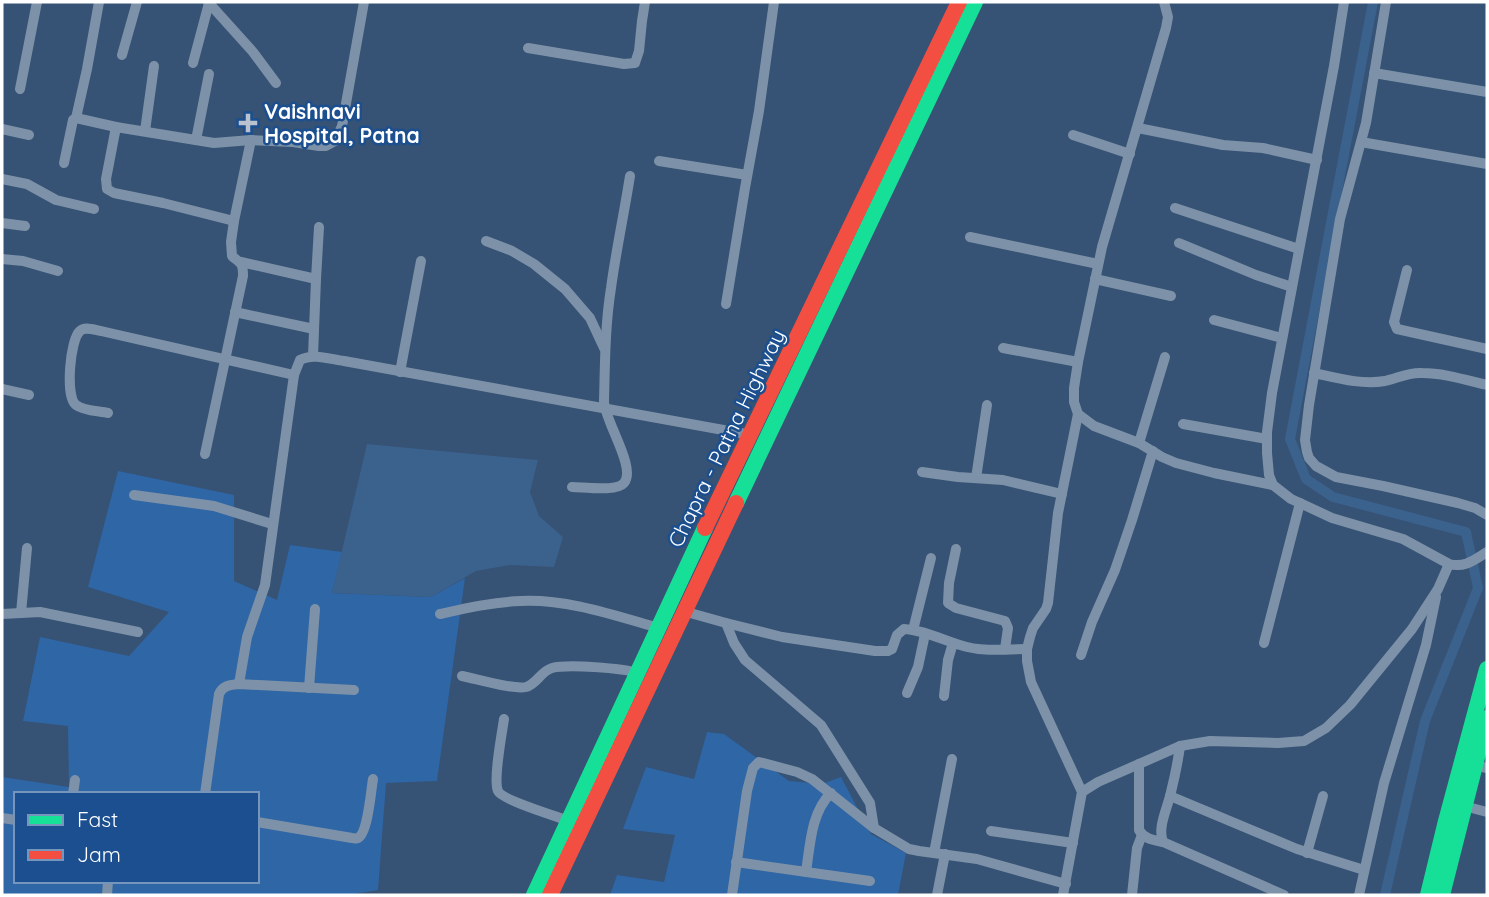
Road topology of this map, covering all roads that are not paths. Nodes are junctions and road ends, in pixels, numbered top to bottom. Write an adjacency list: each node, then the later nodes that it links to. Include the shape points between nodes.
1 (37, 2): 20 (street)
2 (99, 2): 22 (street)
3 (137, 2): 14 (street)
4 (208, 2): 15 (street); 19 (street)
5 (364, 2): 30 (street, via 347,103 335,141 319,146)
6 (645, 2): 13 (street, via 635,63)
7 (774, 2): 37 (street)
8 (960, 2): 83 (main road, Chapra - Patna Highway)
9 (975, 2): 104 (main road, Chapra - Patna Highway)
10 (1164, 2): 24 (street, via 1166,28)
11 (1344, 2): 33 (street)
12 (1386, 2): 17 (street)
13 (528, 48)
14 (122, 55)
15 (193, 63)
16 (154, 66): 26 (street)
17 (1374, 73): 21 (street); 31 (street)
18 (209, 74): 29 (street)
19 (276, 83)
20 (20, 89)
21 (1487, 92)
22 (76, 118): 23 (street); 35 (street)
23 (116, 127): 26 (street); 42 (street, via 107,189)
24 (1138, 128): 32 (street); 33 (street)
25 (2, 130): 27 (street)
26 (145, 131): 29 (street)
27 (29, 135)
28 (1073, 135): 32 (street)
29 (196, 140): 30 (street)
30 (251, 140): 42 (street)
31 (1361, 142): 36 (street); 73 (street, via 1340,219)
32 (1130, 154): 53 (street)
33 (1317, 160): 49 (street)
34 (659, 161): 37 (street)
35 (64, 163)
36 (1487, 164)
37 (747, 175): 60 (street)
38 (630, 176): 67 (street)
39 (2, 179): 41 (street)
40 (1175, 208): 49 (street)
41 (94, 209)
42 (233, 221): 52 (street, via 232,256)
43 (2, 223): 44 (street)
44 (25, 226)
45 (320, 227): 56 (street)
46 (970, 237): 53 (street)
47 (486, 241): 67 (street, via 534,264 565,289 590,318)
48 (1179, 243): 58 (street)
49 (1299, 249): 58 (street)
50 (2, 259): 55 (street)
51 (421, 261): 72 (street)
52 (241, 262): 56 (street); 61 (street, via 243,276)
53 (1098, 264): 57 (street)
54 (1407, 270): 66 (street, via 1394,322 1397,329)
55 (58, 271)
56 (316, 279): 63 (street)
57 (1095, 279): 59 (street); 71 (street)
58 (1292, 287): 64 (street)
59 (1171, 296)
60 (726, 304)
61 (235, 312): 63 (street); 70 (street)
62 (1214, 320): 64 (street)
63 (314, 329): 68 (street)
64 (1282, 338): 84 (street)
65 (1003, 348): 71 (street)
66 (1487, 349)
67 (605, 351): 79 (street)
68 (313, 356): 72 (street); 74 (street, via 300,360)
69 (1165, 357): 85 (street)
70 (225, 360): 74 (street); 80 (street, via 81,330 70,369 72,401 77,407); 87 (street)
71 (1078, 362): 81 (street)
72 (400, 372): 79 (street)
73 (1314, 373): 75 (street, via 1371,382 1425,373); 95 (street, via 1305,440 1315,466 1336,477 1458,503)
74 (294, 375): 96 (street)
75 (1487, 384)
76 (2, 389): 77 (street)
77 (29, 395)
78 (987, 405): 89 (street)
79 (604, 408): 83 (street); 91 (street, via 624,459 625,482 610,488)
80 (108, 413)
81 (1077, 414): 85 (street, via 1094,426); 92 (street)
82 (1183, 424): 84 (street)
83 (751, 435): 109 (main road, Chapra - Patna Highway)
84 (1268, 439): 90 (street)
85 (1139, 443): 86 (street)
86 (1153, 451): 90 (street, via 1193,468); 117 (street, via 1115,570)
87 (205, 454)
88 (922, 472): 89 (street)
89 (976, 478): 92 (street)
90 (1273, 485): 94 (street)
91 (572, 487)
92 (1062, 494): 116 (street, via 1048,603)
93 (134, 495): 96 (street, via 214,506)
94 (1300, 503): 101 (street, via 1332,518 1403,539); 114 (street)
95 (1487, 515)
96 (272, 524): 121 (street, via 263,593 251,621)
97 (27, 548): 105 (street)
98 (956, 549): 115 (street, via 948,603 1005,621)
99 (1487, 552): 101 (street, via 1466,565)
100 (932, 558): 110 (street)
101 (1449, 564): 102 (street)
102 (1438, 589): 128 (street, via 1380,670 1326,728 1304,741 1210,741); 152 (street)
103 (315, 610): 122 (street)
104 (684, 611): 108 (street); 157 (main road, Chapra - Patna Highway)
105 (21, 613): 106 (street); 111 (street, via 40,612)
106 (2, 614)
107 (440, 614): 109 (street, via 480,605 536,601 587,607)
108 (726, 624): 110 (street, via 875,651 892,649 900,631); 144 (street, via 745,660 813,716 829,735 870,803)
109 (659, 628): 119 (main road, Chapra - Patna Highway)
110 (914, 630): 112 (street)
111 (138, 632)
112 (925, 634): 113 (street); 124 (street)
113 (953, 643): 115 (street); 125 (street)
114 (1264, 643)
115 (1005, 649): 116 (street)
116 (1027, 649): 136 (street, via 1031,682)
117 (1080, 655)
118 (1487, 669): 131 (main road)
119 (638, 673): 120 (street, via 553,667 531,685 521,687); 142 (main road, Chapra - Patna Highway)
120 (462, 676)
121 (239, 684): 122 (street); 135 (street, via 225,687 219,694)
122 (309, 688): 123 (street)
123 (354, 690)
124 (907, 692)
125 (944, 696)
126 (1487, 718): 131 (main road)
127 (504, 719): 142 (street, via 498,791 513,802)
128 (1180, 746): 130 (street); 138 (street)
129 (951, 759): 150 (street)
130 (1139, 764): 136 (street); 146 (street)
131 (1475, 765): 140 (main road); 163 (main road, via 1446,821)
132 (373, 779): 143 (street, via 367,819 358,838)
133 (75, 780): 134 (street)
134 (73, 792)
135 (205, 792)
136 (1082, 792): 148 (street)
137 (831, 793): 144 (street); 151 (street, via 797,772 756,763); 153 (street, via 817,816)
138 (1170, 796): 147 (street); 149 (street)
139 (1323, 796): 149 (street)
140 (1464, 806): 141 (street); 164 (main road)
141 (1487, 812)
142 (569, 821): 156 (main road, Chapra - Patna Highway)
143 (259, 822)
144 (874, 828): 150 (street, via 909,849)
145 (991, 831): 148 (street)
146 (1142, 835): 147 (street); 160 (street)
147 (1163, 842): 161 (street)
148 (1073, 843): 155 (street)
149 (1307, 853): 152 (street)
150 (940, 854): 155 (street, via 977,859); 159 (street)
151 (736, 862): 153 (street); 158 (street)
152 (1364, 870): 162 (street)
153 (806, 872): 154 (street)
154 (870, 881)
155 (1064, 890)
156 (534, 895)
157 (550, 895)
158 (732, 895)
159 (937, 895)
160 (1132, 895)
161 (1284, 895)
162 (1359, 895)
163 (1428, 895)
164 (1442, 895)

